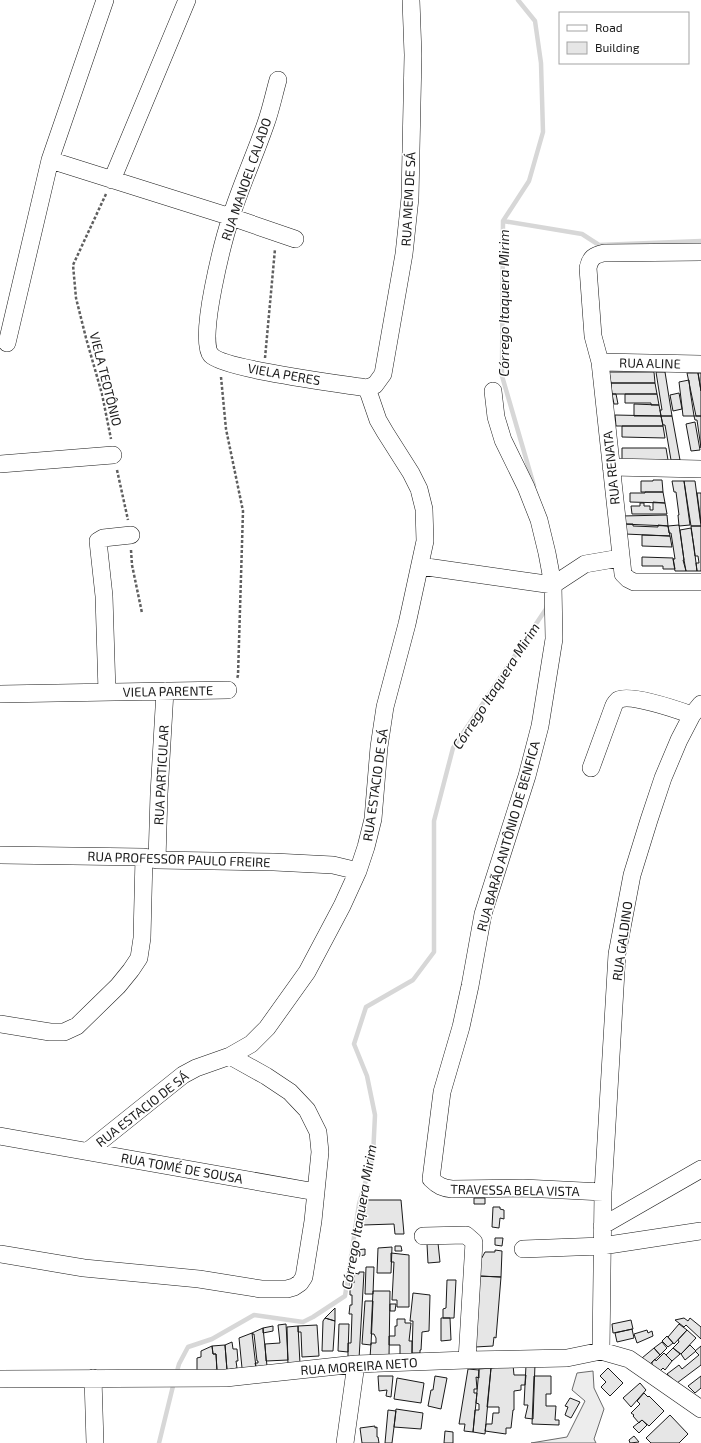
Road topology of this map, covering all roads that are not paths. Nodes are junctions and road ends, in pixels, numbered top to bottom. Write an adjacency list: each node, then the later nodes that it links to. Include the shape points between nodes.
1 (105, 0): 5 (street)
2 (186, 0): 6 (street)
3 (411, 0): 14 (street, RUA MEM DE SÁ, via 410,198 404,254 383,374 375,385)
4 (278, 80): 7 (street, RUA MANOEL CALADO, via 266,123)
5 (50, 160): 6 (street); 10 (street)
6 (112, 180): 7 (street)
7 (231, 217): 8 (street); 11 (street, RUA MANOEL CALADO, via 215,281 207,329)
8 (295, 239)
9 (701, 252): 12 (street, RUA RENATA, via 604,253 591,258 588,268 592,336)
10 (7, 342)
11 (207, 349): 14 (street, VIELA PERES, via 210,355 220,361 264,372)
12 (600, 362): 13 (street, RUA ALINE); 18 (street, RUA RENATA)
13 (701, 364)
14 (367, 388): 21 (street, RUA ESTACIO DE SÁ, via 384,432 419,489 424,509 425,541)
15 (493, 391): 24 (street, RUA BARÃO ANTÔNIO DE BENFICA, via 496,417 503,440 539,520)
16 (113, 455): 17 (street)
17 (0, 464)
18 (611, 467): 19 (street); 22 (street, RUA RENATA)
19 (701, 470)
20 (131, 535): 27 (street, via 103,538 98,541 104,596)
21 (420, 566): 24 (street); 33 (street, RUA ESTACIO DE SÁ, via 386,707 379,747 373,819)
22 (622, 566): 23 (street, via 628,579 634,582); 24 (street, via 585,564)
23 (701, 582)
24 (553, 585): 39 (street, RUA BARÃO ANTÔNIO DE BENFICA, via 554,639 540,726 527,776 483,914 470,986 442,1092)
25 (228, 690): 26 (street, VIELA PARENTE)
26 (165, 691): 27 (street, VIELA PARENTE); 32 (street, RUA PARTICULAR, via 159,794)
27 (107, 692): 28 (street, VIELA PARENTE)
28 (0, 694)
29 (697, 710): 30 (street, via 647,701 618,700); 41 (street, RUA GALDINO, via 679,740 663,778 632,875 618,947)
30 (591, 768)
31 (0, 856): 32 (street, RUA PROFESSOR PAULO FREIRE)
32 (150, 858): 33 (street, RUA PROFESSOR PAULO FREIRE, via 333,865); 34 (street, RUA PARTICULAR, via 140,958 118,986 77,1026 64,1032)
33 (358, 871): 35 (street, RUA ESTACIO DE SÁ, via 318,952 292,995 251,1044)
34 (0, 1024)
35 (230, 1056): 37 (street, RUA ESTACIO DE SÁ, via 183,1075); 40 (street, via 290,1092 307,1110 318,1132 320,1152)
36 (0, 1136): 37 (street, RUA TOMÉ DE SOUSA)
37 (88, 1151): 40 (street, RUA TOMÉ DE SOUSA)
38 (701, 1169): 42 (street)
39 (431, 1179): 41 (street, TRAVESSA BELA VISTA, via 443,1188 452,1189 523,1188)
40 (316, 1192): 47 (street, via 304,1277 300,1283 287,1289 84,1268)
41 (603, 1192): 42 (street, RUA GALDINO)
42 (602, 1226): 45 (street, RUA GALDINO)
43 (701, 1231): 45 (street)
44 (423, 1236): 49 (street, via 466,1235 474,1242)
45 (602, 1246): 46 (street); 48 (street, RUA GALDINO)
46 (523, 1249)
47 (0, 1254)
48 (600, 1351): 49 (street, RUA MOREIRA NETO, via 567,1358); 53 (street, RUA MOREIRA NETO, via 629,1359)
49 (468, 1360): 50 (street, RUA MOREIRA NETO)
50 (356, 1364): 51 (street, RUA MOREIRA NETO, via 226,1378); 55 (street)
51 (93, 1378): 52 (street, RUA MOREIRA NETO); 54 (street)
52 (0, 1379)
53 (701, 1409)
54 (95, 1443)
55 (345, 1443)

